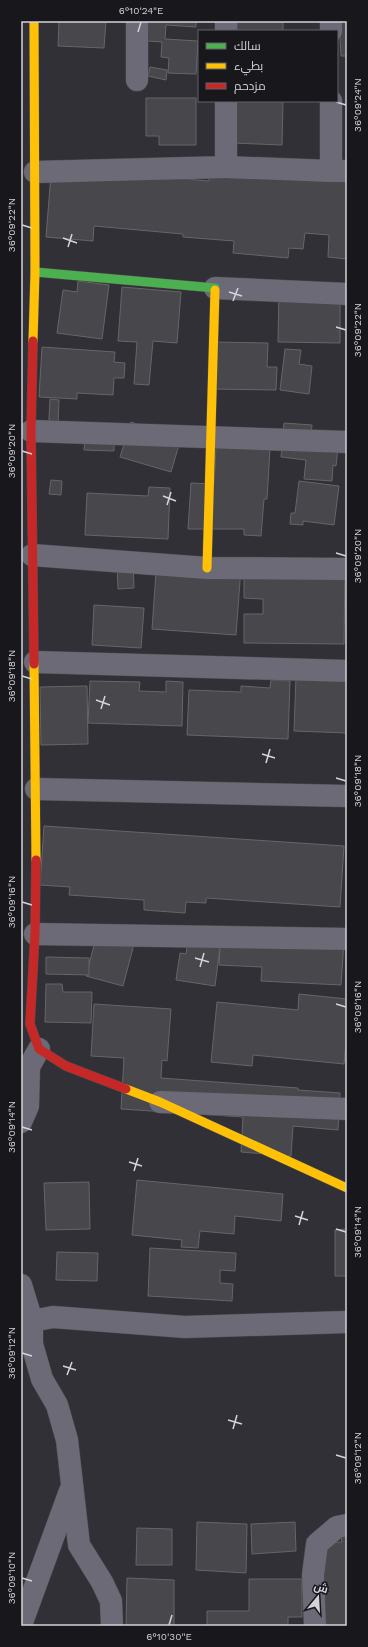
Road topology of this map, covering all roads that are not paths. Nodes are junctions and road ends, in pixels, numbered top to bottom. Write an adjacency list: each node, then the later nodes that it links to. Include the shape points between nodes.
1 (34, 21): 8 (street)
2 (137, 21): 3 (street)
3 (138, 80)
4 (226, 102): 6 (street)
5 (331, 102): 7 (street)
6 (226, 167): 7 (street); 8 (street)
7 (339, 171)
8 (35, 172): 9 (street)
9 (35, 272): 10 (street); 12 (street)
10 (214, 288): 11 (street); 13 (street)
11 (347, 294)
12 (31, 431): 13 (street); 15 (street)
13 (211, 438): 14 (street); 16 (street)
14 (347, 442)
15 (32, 555): 16 (street); 18 (street)
16 (207, 568): 17 (street)
17 (347, 569)
18 (35, 662): 19 (street); 20 (street)
19 (347, 671)
20 (36, 790): 21 (street); 22 (street)
21 (347, 796)
22 (35, 934): 23 (street); 24 (street, via 30,1024)
23 (347, 939)
24 (39, 1049): 25 (street, via 66,1066); 27 (street, via 29,1067 28,1106)
25 (160, 1102): 26 (street); 28 (street)
26 (347, 1109)
27 (21, 1122)
28 (347, 1188)
29 (21, 1285): 30 (street)
30 (32, 1321): 31 (street, via 53,1317 185,1327); 32 (street, via 32,1344 42,1379 57,1405 67,1440)
31 (347, 1322)
32 (72, 1485): 34 (street); 35 (street, via 79,1545 111,1600)
33 (347, 1525): 36 (street, via 337,1527 317,1544 313,1575)
34 (21, 1625)
35 (112, 1626)
36 (315, 1626)

